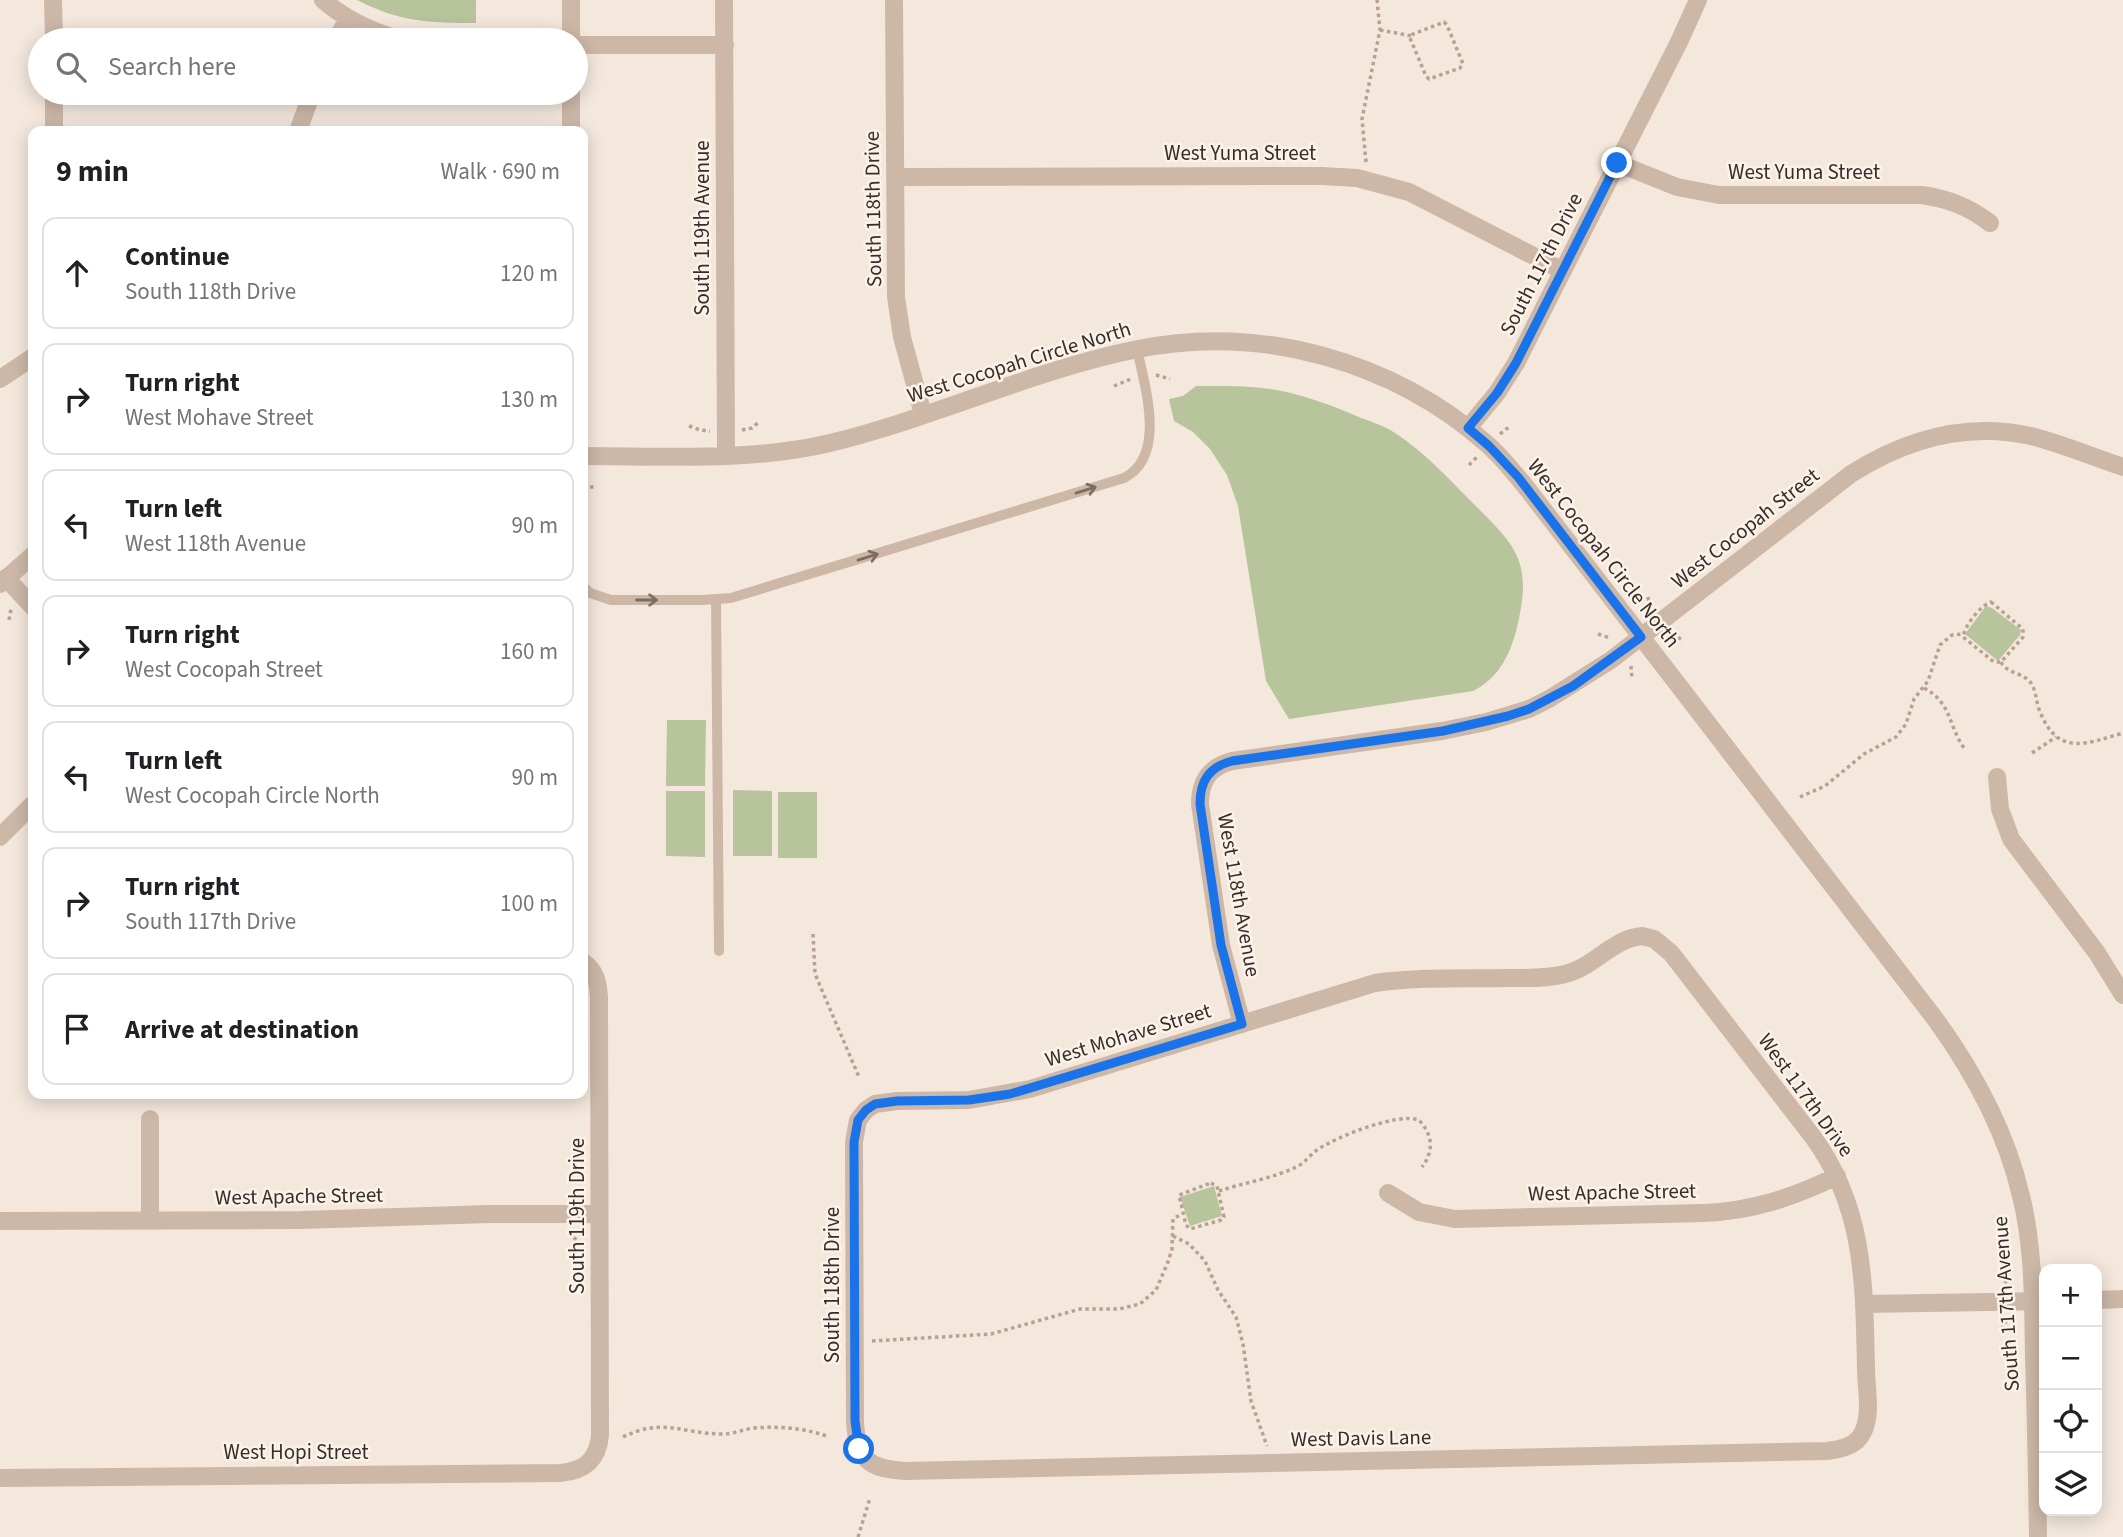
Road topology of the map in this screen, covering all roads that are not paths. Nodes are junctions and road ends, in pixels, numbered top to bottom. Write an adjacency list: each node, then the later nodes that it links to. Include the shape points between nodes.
1 (53, 0): 8 (street)
2 (323, 0): 7 (street)
3 (571, 0): 11 (street)
4 (724, 0): 13 (street, South 119th Avenue)
5 (894, 0): 21 (street, South 118th Drive)
6 (1698, 0): 20 (street, South 117th Drive)
7 (348, 19): 9 (street); 10 (street)
8 (54, 28)
9 (343, 28)
10 (368, 28)
11 (571, 28)
12 (588, 45): 13 (street)
13 (724, 45): 30 (street, South 119th Avenue)
14 (54, 105): 17 (street)
15 (308, 105): 18 (street)
16 (571, 105): 19 (street)
17 (54, 126)
18 (300, 126)
19 (571, 126)
20 (1617, 163): 22 (street, West Yuma Street, via 1677,187 1719,195 1942,198); 23 (street, South 117th Drive)
21 (895, 177): 23 (street, West Yuma Street, via 1357,178 1409,192); 27 (street, South 118th Drive, via 898,317)
22 (1990, 223)
23 (1563, 271): 28 (street, South 117th Drive, via 1507,379)
24 (1137, 349): 27 (street, West Cocopah Circle North); 28 (street, West Cocopah Circle North, via 1220,341 1304,350 1381,376); 35 (lane, one-way to 24, via 759,591 1132,474 1146,455 1150,432)
25 (28, 360): 26 (street)
26 (0, 379)
27 (923, 414): 30 (street, West Cocopah Circle North, via 830,443)
28 (1468, 428): 37 (street, West Cocopah Circle North, via 1518,477)
29 (588, 456): 30 (street, West Cocopah Circle North)
30 (726, 456)
31 (2123, 467): 37 (street, West Cocopah Street, via 2012,433 1952,433 1909,444 1852,474)
32 (28, 559): 33 (street)
33 (3, 581): 36 (street)
34 (588, 591): 35 (lane, one-way to 35, via 611,600)
35 (716, 600): 43 (lane)
36 (28, 603)
37 (1641, 637): 38 (street, West Cocopah Street, via 1573,686 1508,716 1443,731 1232,761); 47 (street, West Cocopah Circle North)
38 (1207, 775): 46 (street, West 118th Avenue, via 1200,804 1221,945)
39 (1997, 777): 45 (street, via 2000,809 2011,839)
40 (28, 809): 41 (street)
41 (0, 837)
42 (1642, 936): 46 (street, West Mohave Street, via 1619,941 1590,964 1566,974 1375,984); 50 (street, West 117th Drive, via 1671,953 1813,1137)
43 (719, 951)
44 (588, 965): 52 (street, South 119th Drive, via 596,976 599,997)
45 (2123, 995)
46 (1242, 1024): 48 (street, West Mohave Street, via 1030,1089 969,1100 886,1101)
47 (1952, 1042): 57 (street, South 117th Avenue, via 1994,1114 2014,1169)
48 (866, 1110): 60 (street, South 118th Drive, via 855,1131 854,1156 855,1421 859,1449)
49 (150, 1119): 54 (street)
50 (1837, 1176): 51 (street, West Apache Street, via 1768,1205 1704,1213 1455,1219 1419,1212); 58 (street, West 117th Drive, via 1860,1246)
51 (1388, 1193)
52 (599, 1214): 54 (street, West Apache Street); 61 (street, South 119th Drive, via 600,1435)
53 (0, 1221): 54 (street, West Apache Street)
54 (150, 1221)
55 (2123, 1299): 56 (street)
56 (2102, 1300)
57 (2039, 1301): 58 (street); 63 (street, South 117th Avenue)
58 (1865, 1304): 59 (street, West 117th Drive, via 1867,1411 1864,1432)
59 (1857, 1441): 60 (street, West Davis Lane, via 1827,1451 933,1470 893,1470)
60 (866, 1461)
61 (589, 1464): 62 (street, West Hopi Street, via 560,1473)
62 (0, 1478)
63 (2038, 1537)

